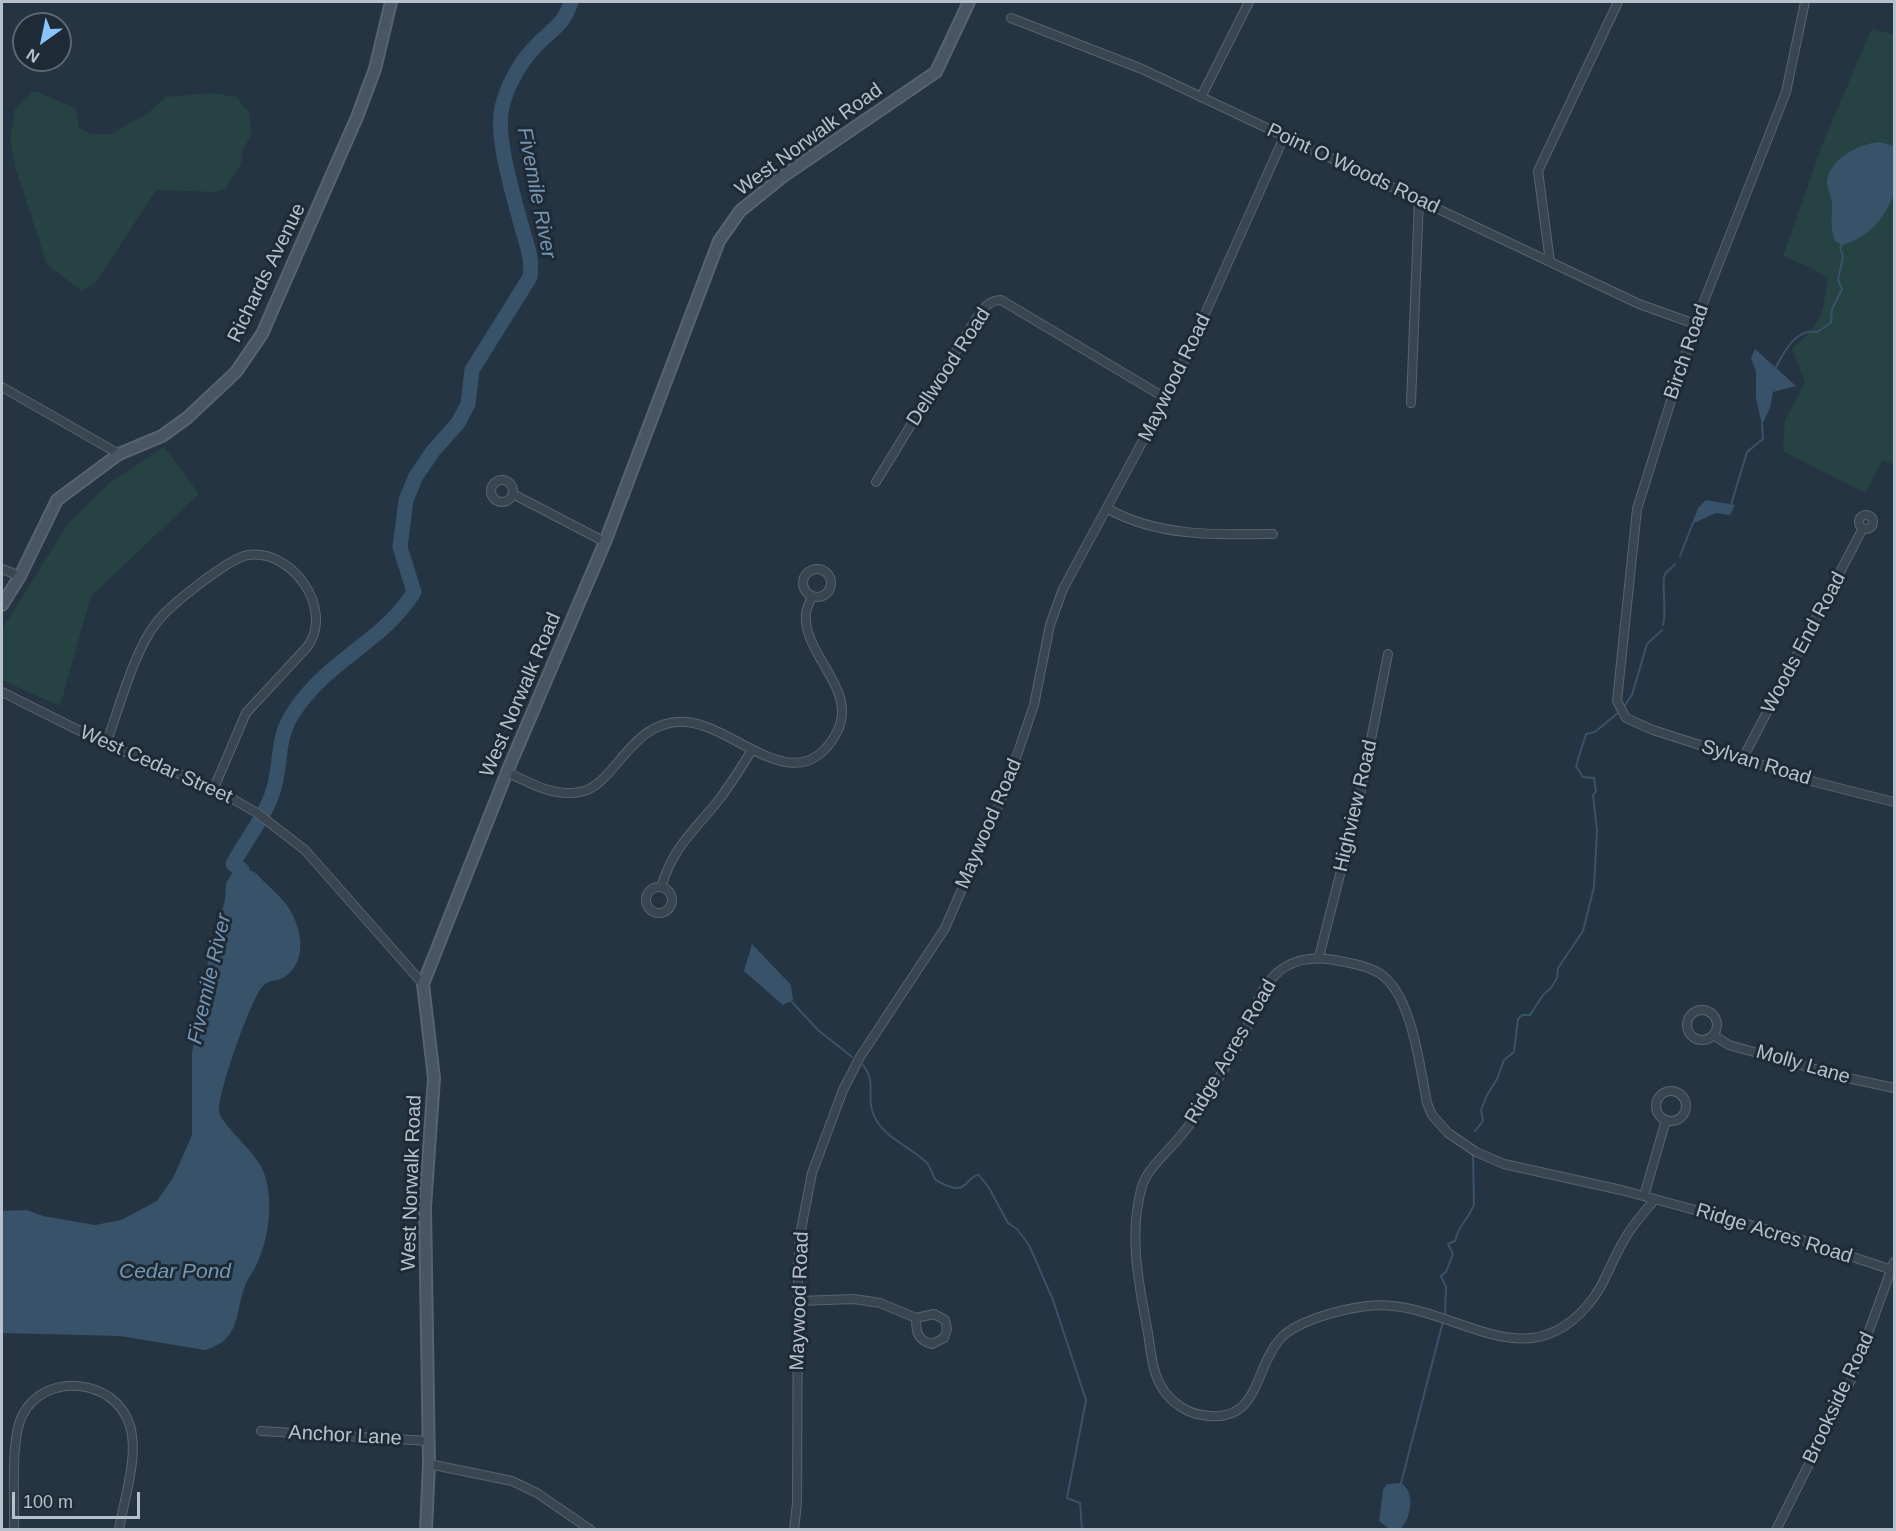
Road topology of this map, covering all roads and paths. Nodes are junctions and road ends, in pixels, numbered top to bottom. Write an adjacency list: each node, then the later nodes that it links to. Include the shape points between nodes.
1 (391, 2): 15 (main road, Richards Avenue, via 375,69 357,117 262,334 236,372 187,418 162,436)
2 (969, 2): 21 (main road, West Norwalk Road, via 936,72 782,177 731,221 718,241 661,380)
3 (1249, 2): 7 (street)
4 (1618, 2): 10 (street, via 1538,171)
5 (1805, 2): 11 (street, Birch Road, via 1786,92)
6 (1011, 18): 7 (street, Point O Woods Road, via 1080,43)
7 (1201, 97): 8 (street, Point O Woods Road)
8 (1284, 137): 9 (street, Point O Woods Road); 13 (street, Maywood Road)
9 (1419, 199): 10 (street, Point O Woods Road); 14 (street)
10 (1550, 262): 11 (street, Point O Woods Road, via 1639,304)
11 (1695, 324): 28 (street, Birch Road, via 1637,509 1617,691)
12 (2, 387): 15 (street)
13 (1167, 399): 16 (street, Dellwood Road, via 996,300 988,303 968,330); 18 (street, Maywood Road)
14 (1412, 403)
15 (119, 454): 23 (main road, Richards Avenue, via 57,500)
16 (876, 482)
17 (513, 494): 21 (street)
18 (1108, 509): 20 (street, via 1140,523 1173,531); 44 (street, Maywood Road, via 1057,604 1023,742 945,928 860,1057 830,1123 812,1173 800,1235)
19 (1863, 528): 31 (street, Woods End Road)
20 (1273, 534)
21 (605, 542): 32 (main road, West Norwalk Road)
22 (2, 569): 23 (street)
23 (20, 576): 25 (main road, Richards Avenue)
24 (812, 596): 30 (street, via 806,613 809,633 837,687 841,712 838,730 826,747 802,764 779,762)
25 (2, 605)
26 (1388, 654): 36 (street, Highview Road, via 1359,800)
27 (2, 692): 29 (street, West Cedar Street)
28 (1620, 710): 31 (street, Sylvan Road, via 1635,723)
29 (106, 744): 33 (street, West Cedar Street); 33 (street, via 144,644 159,618 228,563 250,555 271,557 287,567 310,594 317,615 315,632 308,646 246,713)
30 (752, 750): 32 (street, via 709,728 686,722 665,724 644,735 597,784 582,792 560,793); 35 (street, via 720,798 671,858)
31 (1743, 758): 34 (street, Sylvan Road)
32 (507, 772): 37 (main road, West Norwalk Road)
33 (214, 788): 37 (street, West Cedar Street, via 266,819 305,850)
34 (1894, 802)
35 (662, 887)
36 (1319, 957): 41 (street, Ridge Acres Road, via 1369,968 1387,979 1406,1011 1426,1103 1448,1133 1474,1150 1520,1169); 42 (street, Ridge Acres Road, via 1291,963 1271,979 1193,1121 1142,1187 1136,1273 1158,1381 1170,1399 1187,1411 1209,1416 1241,1410 1280,1339 1331,1314 1379,1305 1444,1318 1519,1341 1559,1329 1589,1304 1624,1239)
37 (423, 984): 47 (main road, West Norwalk Road, via 434,1078 425,1207)
38 (1713, 1035): 38 (street, Molly Lane, via 1717,1023 1712,1013 1700,1010 1689,1016 1687,1027 1693,1037 1703,1040); 39 (street, Molly Lane, via 1730,1045)
39 (1894, 1088)
40 (1666, 1120): 41 (street)
41 (1644, 1196): 42 (street, Ridge Acres Road)
42 (1655, 1199): 43 (street, Ridge Acres Road)
43 (1893, 1266): 54 (street, Brookside Road, via 1851,1380)
44 (800, 1301): 45 (street, via 854,1299 880,1303); 53 (street, Maywood Road)
45 (916, 1318): 45 (street, via 940,1316 947,1324 944,1338 932,1344 925,1342 916,1333)
46 (261, 1431): 47 (street, Anchor Lane)
47 (429, 1441): 48 (main road, West Norwalk Road)
48 (429, 1464): 51 (main road, West Norwalk Road); 52 (street, via 512,1481)
49 (14, 1530): 50 (street, via 16,1442 22,1417 38,1397 79,1385 110,1398 129,1424 132,1451)
50 (119, 1530)
51 (426, 1530)
52 (591, 1530)
53 (794, 1530)
54 (1776, 1530)

